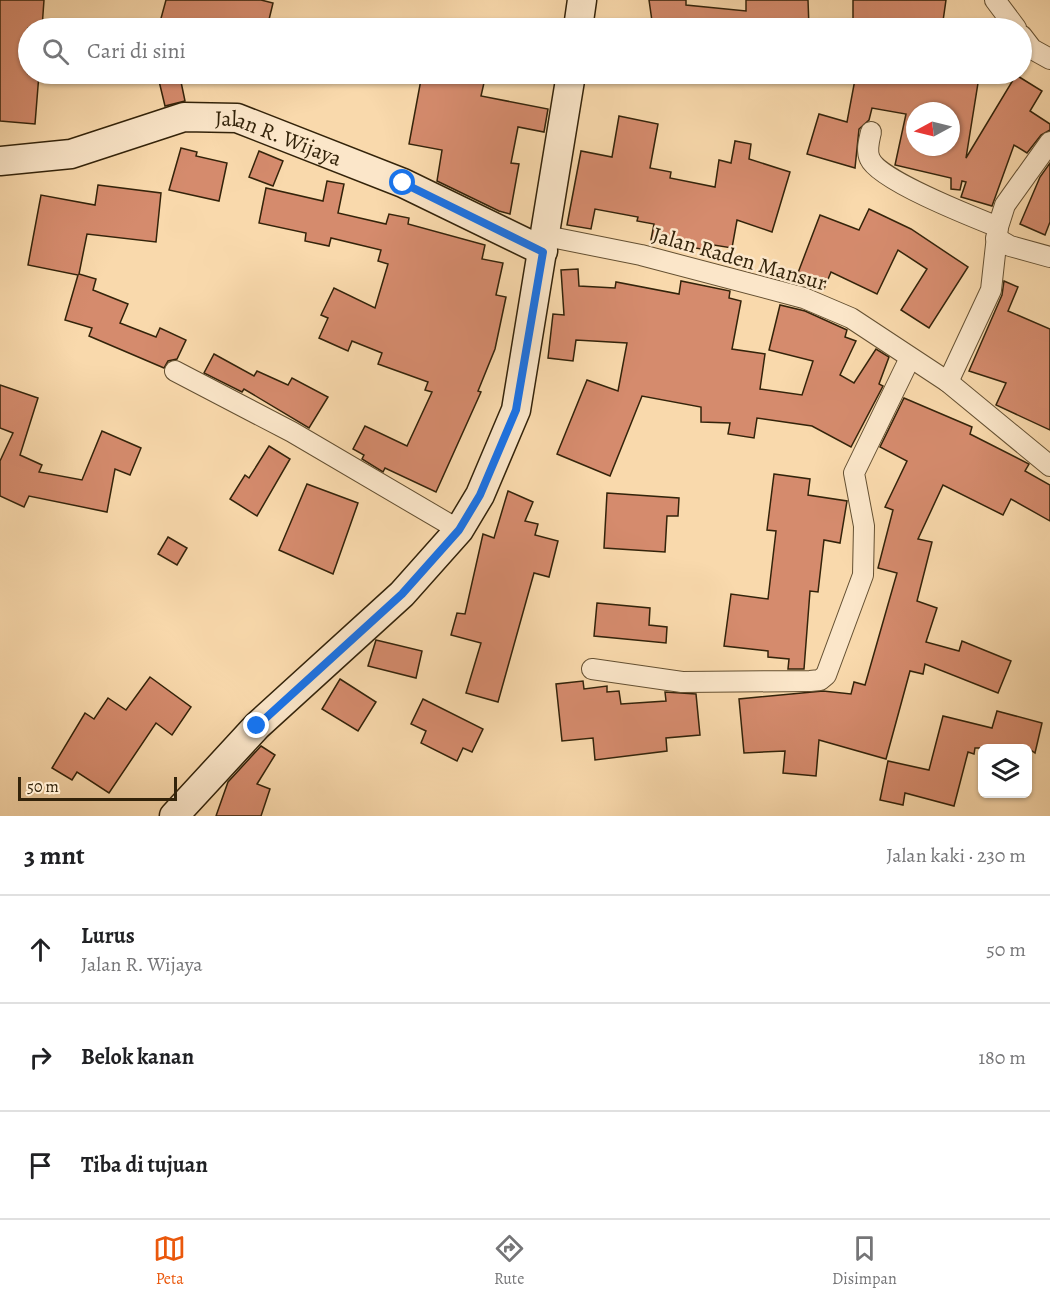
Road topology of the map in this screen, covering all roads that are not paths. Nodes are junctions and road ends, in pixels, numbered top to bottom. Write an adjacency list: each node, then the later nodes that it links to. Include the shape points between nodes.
1 (582, 0): 3 (main road)
2 (995, 0): 4 (street)
3 (579, 18)
4 (1008, 18)
5 (1032, 49): 6 (street)
6 (1050, 59)
7 (569, 84): 12 (main road)
8 (872, 132): 11 (street, via 868,153 876,169)
9 (1050, 142): 11 (street, via 1010,197)
10 (0, 161): 12 (main road, Jalan R. Wijaya, via 71,154 184,117 237,118)
11 (997, 232): 13 (street, via 1010,246); 16 (street, via 991,290)
12 (545, 244): 14 (street, Jalan Raden Mansur, via 641,255 804,298 850,318); 18 (main road, via 516,410 480,495)
13 (1050, 257)
14 (910, 358): 16 (street, Jalan Raden Mansur); 19 (street, via 854,473 864,526 863,575 823,679 682,682)
15 (175, 371): 18 (street, via 292,432)
16 (948, 382): 17 (street, Jalan Raden Mansur)
17 (1050, 466)
18 (459, 530): 20 (main road, via 402,594 257,726)
19 (592, 669)
20 (174, 816)

